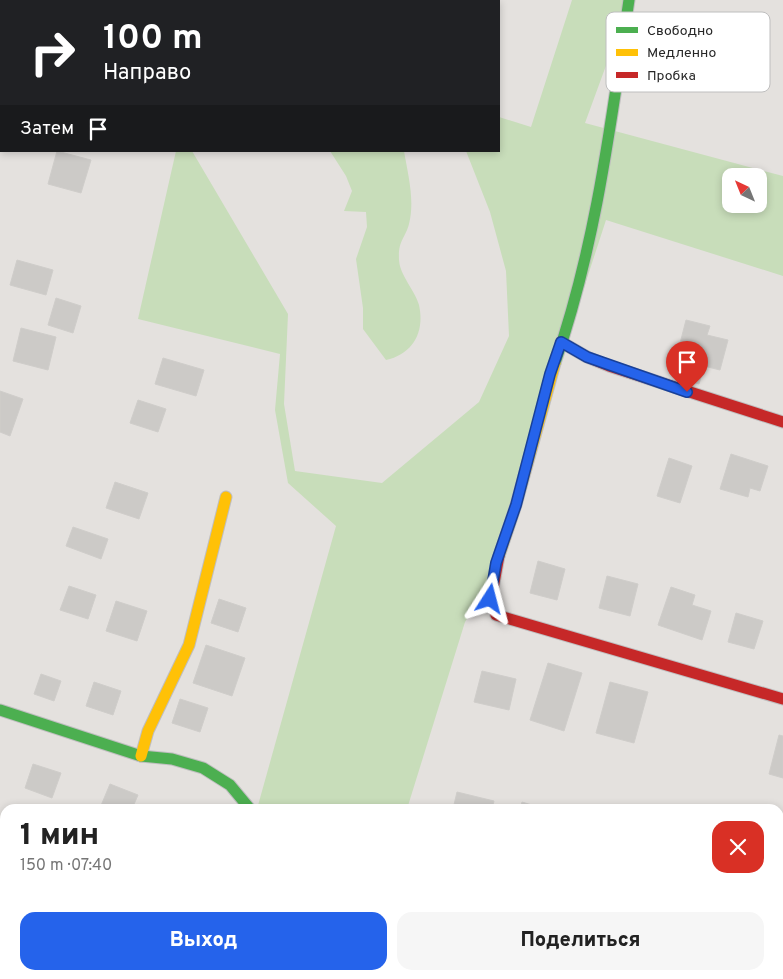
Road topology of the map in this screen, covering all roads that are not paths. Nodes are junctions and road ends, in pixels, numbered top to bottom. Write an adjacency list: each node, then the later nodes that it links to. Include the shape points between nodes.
1 (615, 92): 2 (street, via 601,190 569,322)
2 (561, 342): 3 (street, via 609,366); 5 (street, via 516,505 496,563 490,599 496,615)
3 (783, 422)
4 (226, 497): 7 (street, via 189,644 148,731)
5 (783, 699)
6 (0, 710): 7 (street)
7 (141, 756): 8 (street, via 161,755 216,773 244,796)
8 (248, 804)

